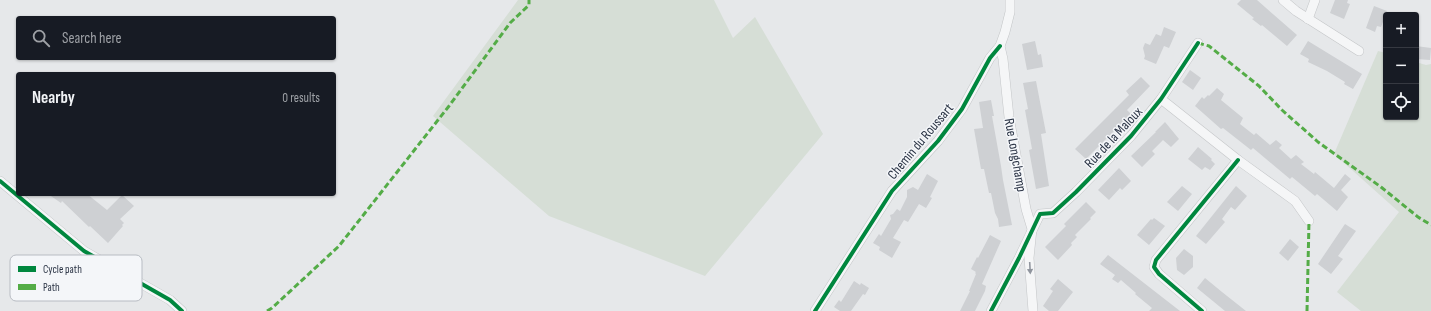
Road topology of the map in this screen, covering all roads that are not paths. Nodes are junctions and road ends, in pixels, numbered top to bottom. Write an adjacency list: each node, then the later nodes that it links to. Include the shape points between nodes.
1 (1010, 0): 6 (street, Rue Longchamp, via 1010,12)
2 (1283, 0): 4 (street)
3 (1315, 0): 4 (street)
4 (1308, 19): 7 (street)
5 (1198, 43): 8 (street, Rue de la Maloux)
6 (1000, 46): 14 (street, Rue Longchamp, via 1011,125); 18 (street, Chemin du Roussart, via 990,58 962,109 938,141 892,191)
7 (1359, 51)
8 (1161, 99): 9 (street); 14 (street, Rue de la Maloux, via 1131,136 1076,192 1053,213 1040,214)
9 (1238, 160): 13 (street, via 1295,201); 21 (street, via 1156,260 1154,267)
10 (0, 181): 11 (street)
11 (16, 194)
12 (18, 196): 15 (street)
13 (1309, 221)
14 (1032, 229): 19 (street); 20 (street, Rue Longchamp, one-way to 20, via 1029,258)
15 (91, 255)
16 (142, 284): 17 (street, via 170,300)
17 (182, 311)
18 (815, 311)
19 (991, 311)
20 (1033, 311)
21 (1202, 311)

